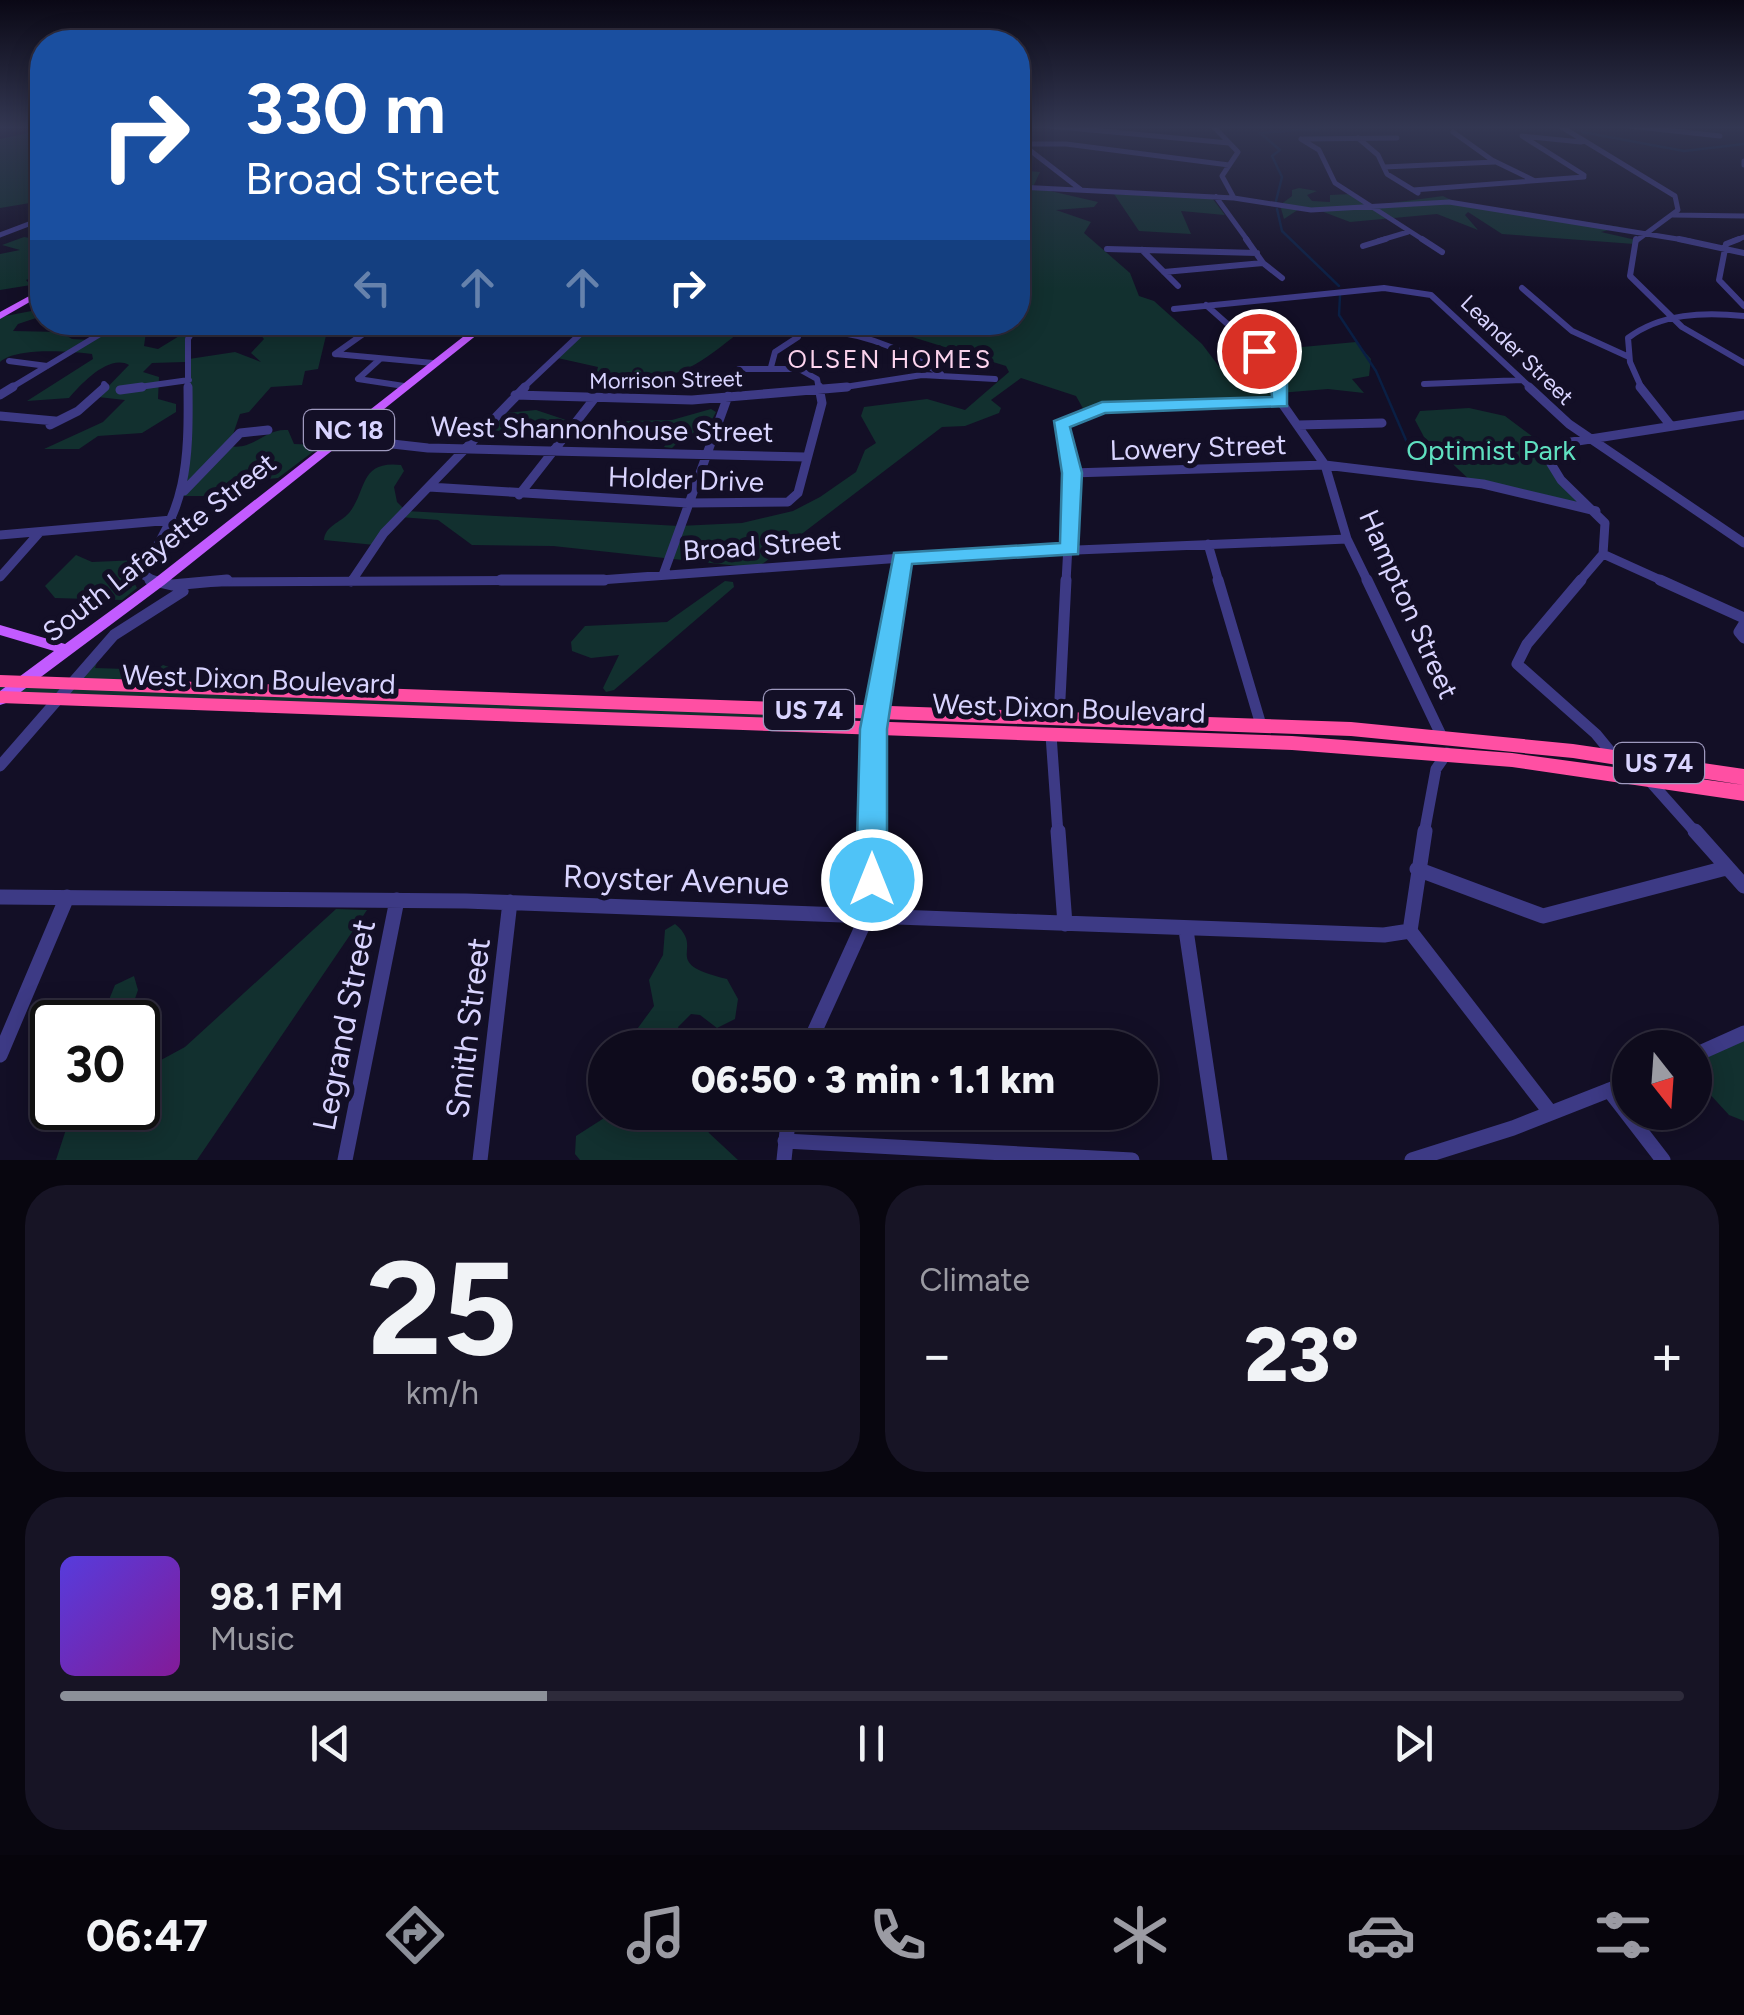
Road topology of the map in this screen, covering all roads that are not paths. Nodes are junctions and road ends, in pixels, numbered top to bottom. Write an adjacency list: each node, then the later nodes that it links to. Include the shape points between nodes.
1 (1068, 180): 11 (street)
2 (1224, 180): 13 (street)
3 (1333, 180): 15 (street)
4 (1401, 180): 10 (street)
5 (1534, 180): 8 (street)
6 (1552, 180): 8 (street)
7 (1652, 180): 16 (street, via 1673,192 1679,205)
8 (1538, 182): 10 (street)
9 (1030, 188): 11 (street)
10 (1413, 190): 14 (street)
11 (1082, 191): 12 (street)
12 (1216, 196): 13 (street); 28 (street)
13 (1234, 198): 15 (street, via 1311,210)
14 (1433, 201): 15 (street); 19 (street)
15 (1369, 206): 20 (street)
16 (1673, 215): 17 (street); 19 (street)
17 (1744, 216)
18 (30, 224): 21 (street)
19 (1642, 231): 26 (street); 43 (street, via 1630,276)
20 (1409, 232): 23 (street); 27 (street)
21 (0, 235)
22 (1744, 237): 26 (street, via 1730,240)
23 (1362, 246)
24 (1107, 248): 25 (street)
25 (1142, 250): 28 (street); 31 (street)
26 (1724, 250): 29 (street); 35 (street, via 1719,284)
27 (1442, 252)
28 (1257, 253): 30 (street)
29 (1744, 253)
30 (1263, 263): 31 (street); 32 (street)
31 (1164, 272): 33 (street)
32 (1282, 278)
33 (1178, 286)
34 (1522, 288): 51 (street, via 1562,324)
35 (1728, 294): 36 (street); 39 (street)
36 (1744, 294)
37 (30, 299): 41 (main road)
38 (1205, 304): 40 (street, Leander Street); 62 (street, Leander Street, via 1416,290 1440,299); 72 (street, Hampton Street, via 1276,367)
39 (1744, 306)
40 (1174, 309)
41 (0, 316)
42 (1744, 316): 43 (street)
43 (1673, 320): 51 (street, via 1633,333 1626,343); 55 (street)
44 (99, 335): 56 (street)
45 (190, 335): 61 (street)
46 (362, 335): 52 (street, via 335,354)
47 (471, 335): 54 (main road, South Lafayette Street / NC 18)
48 (578, 335): 69 (street)
49 (799, 335): 57 (street, via 774,352)
50 (848, 335): 59 (street)
51 (1629, 357): 77 (street, via 1646,399)
52 (381, 358): 54 (street); 65 (street, via 358,379)
53 (9, 361): 56 (street)
54 (433, 363): 65 (main road, South Lafayette Street / NC 18)
55 (1744, 363)
56 (48, 366): 68 (street)
57 (771, 367): 58 (street); 67 (street, via 806,371)
58 (739, 368)
59 (942, 374): 60 (street, Morrison Street); 67 (street, Morrison Street)
60 (995, 379)
61 (188, 380): 66 (street); 88 (street)
62 (1522, 380): 64 (street); 80 (street, Leander Street)
63 (104, 384): 74 (street, via 92,400 53,423)
64 (1424, 384)
65 (404, 386): 79 (main road, South Lafayette Street / NC 18)
66 (120, 390)
67 (821, 391): 70 (street, Morrison Street); 84 (street, Holder Drive)
68 (0, 395)
69 (515, 396): 71 (street, Morrison Street); 81 (street)
70 (728, 396): 71 (street, Morrison Street); 83 (street)
71 (594, 399): 82 (street)
72 (1281, 402): 76 (street, Hampton Street); 86 (street, via 1076,414 1058,428)
73 (1744, 415): 77 (street)
74 (0, 416)
75 (1382, 422): 76 (street)
76 (1298, 425): 85 (street, Hampton Street)
77 (1670, 426): 80 (street)
78 (268, 430): 88 (street, via 240,433)
79 (339, 438): 81 (street, West Shannonhouse Street); 103 (main road, South Lafayette Street / NC 18)
80 (1590, 439): 91 (street, via 1554,445 1545,458); 96 (street, Leander Street)
81 (468, 448): 82 (street, West Shannonhouse Street); 87 (street)
82 (558, 449): 83 (street, West Shannonhouse Street); 89 (street)
83 (707, 452): 84 (street, West Shannonhouse Street); 90 (street)
84 (806, 457): 90 (street, Holder Drive, via 798,493 788,502)
85 (1325, 465): 86 (street, Lowery Street); 91 (street, Lowery Street, via 1483,484); 95 (street, Hampton Street)
86 (1072, 473): 98 (street)
87 (429, 487): 89 (street, Holder Drive); 104 (street, via 384,533)
88 (183, 492): 92 (street)
89 (520, 495): 90 (street, Holder Drive)
90 (688, 503): 101 (street)
91 (1598, 511): 99 (street, via 1608,526)
92 (172, 520): 93 (street); 103 (street, via 139,570)
93 (40, 532): 94 (street); 102 (street)
94 (0, 535)
95 (1347, 539): 97 (street, Broad Street); 117 (street, Hampton Street)
96 (1744, 543)
97 (1208, 544): 98 (street, Broad Street); 113 (street)
98 (1070, 549): 100 (street, Broad Street); 115 (street)
99 (1603, 554): 106 (street); 114 (street, via 1516,659)
100 (902, 558): 101 (street, Broad Street); 112 (street)
101 (663, 575): 104 (street, Broad Street)
102 (0, 577)
103 (159, 582): 105 (street); 109 (main road, South Lafayette Street / NC 18)
104 (351, 582): 105 (street, Broad Street, via 218,580)
105 (181, 587): 119 (street, via 173,600 114,634)
106 (1744, 621): 108 (street)
107 (0, 630): 109 (main road)
108 (1744, 638)
109 (63, 654): 111 (main road, South Lafayette Street / NC 18)
110 (0, 681): 112 (highway, West Dixon Boulevard / US 74)
111 (0, 698): 112 (highway, West Dixon Boulevard / US 74)
112 (875, 720): 115 (highway, West Dixon Boulevard / US 74); 132 (street)
113 (1261, 724): 115 (highway, West Dixon Boulevard / US 74); 117 (highway, West Dixon Boulevard / US 74)
114 (1585, 726): 116 (street, via 1586,741); 118 (street)
115 (1055, 727): 117 (highway, West Dixon Boulevard / US 74); 133 (street)
116 (1574, 751): 117 (highway, West Dixon Boulevard / US 74); 118 (highway, West Dixon Boulevard / US 74)
117 (1442, 753): 118 (highway, via 1462,748 1603,762); 121 (highway, West Dixon Boulevard / US 74); 126 (street)
118 (1614, 756): 120 (highway, West Dixon Boulevard / US 74)
119 (0, 766)
120 (1744, 777)
121 (1647, 778): 122 (highway, West Dixon Boulevard / US 74); 123 (highway, via 1659,772); 124 (street)
122 (1681, 784): 123 (highway, West Dixon Boulevard / US 74); 124 (street)
123 (1744, 790)
124 (1666, 802): 125 (street)
125 (1726, 868): 126 (street, via 1543,916); 127 (street)
126 (1418, 869): 135 (street)
127 (1744, 886)
128 (0, 897): 129 (street, Royster Avenue)
129 (68, 897): 130 (street, Royster Avenue); 139 (street)
130 (397, 900): 131 (street, Royster Avenue); 147 (street, Legrand Street)
131 (510, 902): 132 (street, Royster Avenue); 148 (street, Smith Street)
132 (868, 914): 133 (street, Royster Avenue); 136 (street)
133 (1065, 924): 134 (street, Royster Avenue)
134 (1186, 930): 135 (street, Royster Avenue, via 1384,936); 151 (street)
135 (1410, 931): 142 (street)
136 (815, 1030)
137 (1744, 1033): 138 (street)
138 (1712, 1047)
139 (0, 1055)
140 (1612, 1089): 141 (street)
141 (1609, 1090): 142 (street); 153 (street)
142 (1550, 1112): 145 (street)
143 (786, 1130): 144 (street)
144 (785, 1140): 146 (street); 149 (street)
145 (1452, 1154): 152 (street)
146 (1034, 1157): 150 (street)
147 (345, 1160)
148 (480, 1160)
149 (784, 1160)
150 (1132, 1160)
151 (1220, 1160)
152 (1412, 1160)
153 (1663, 1160)

